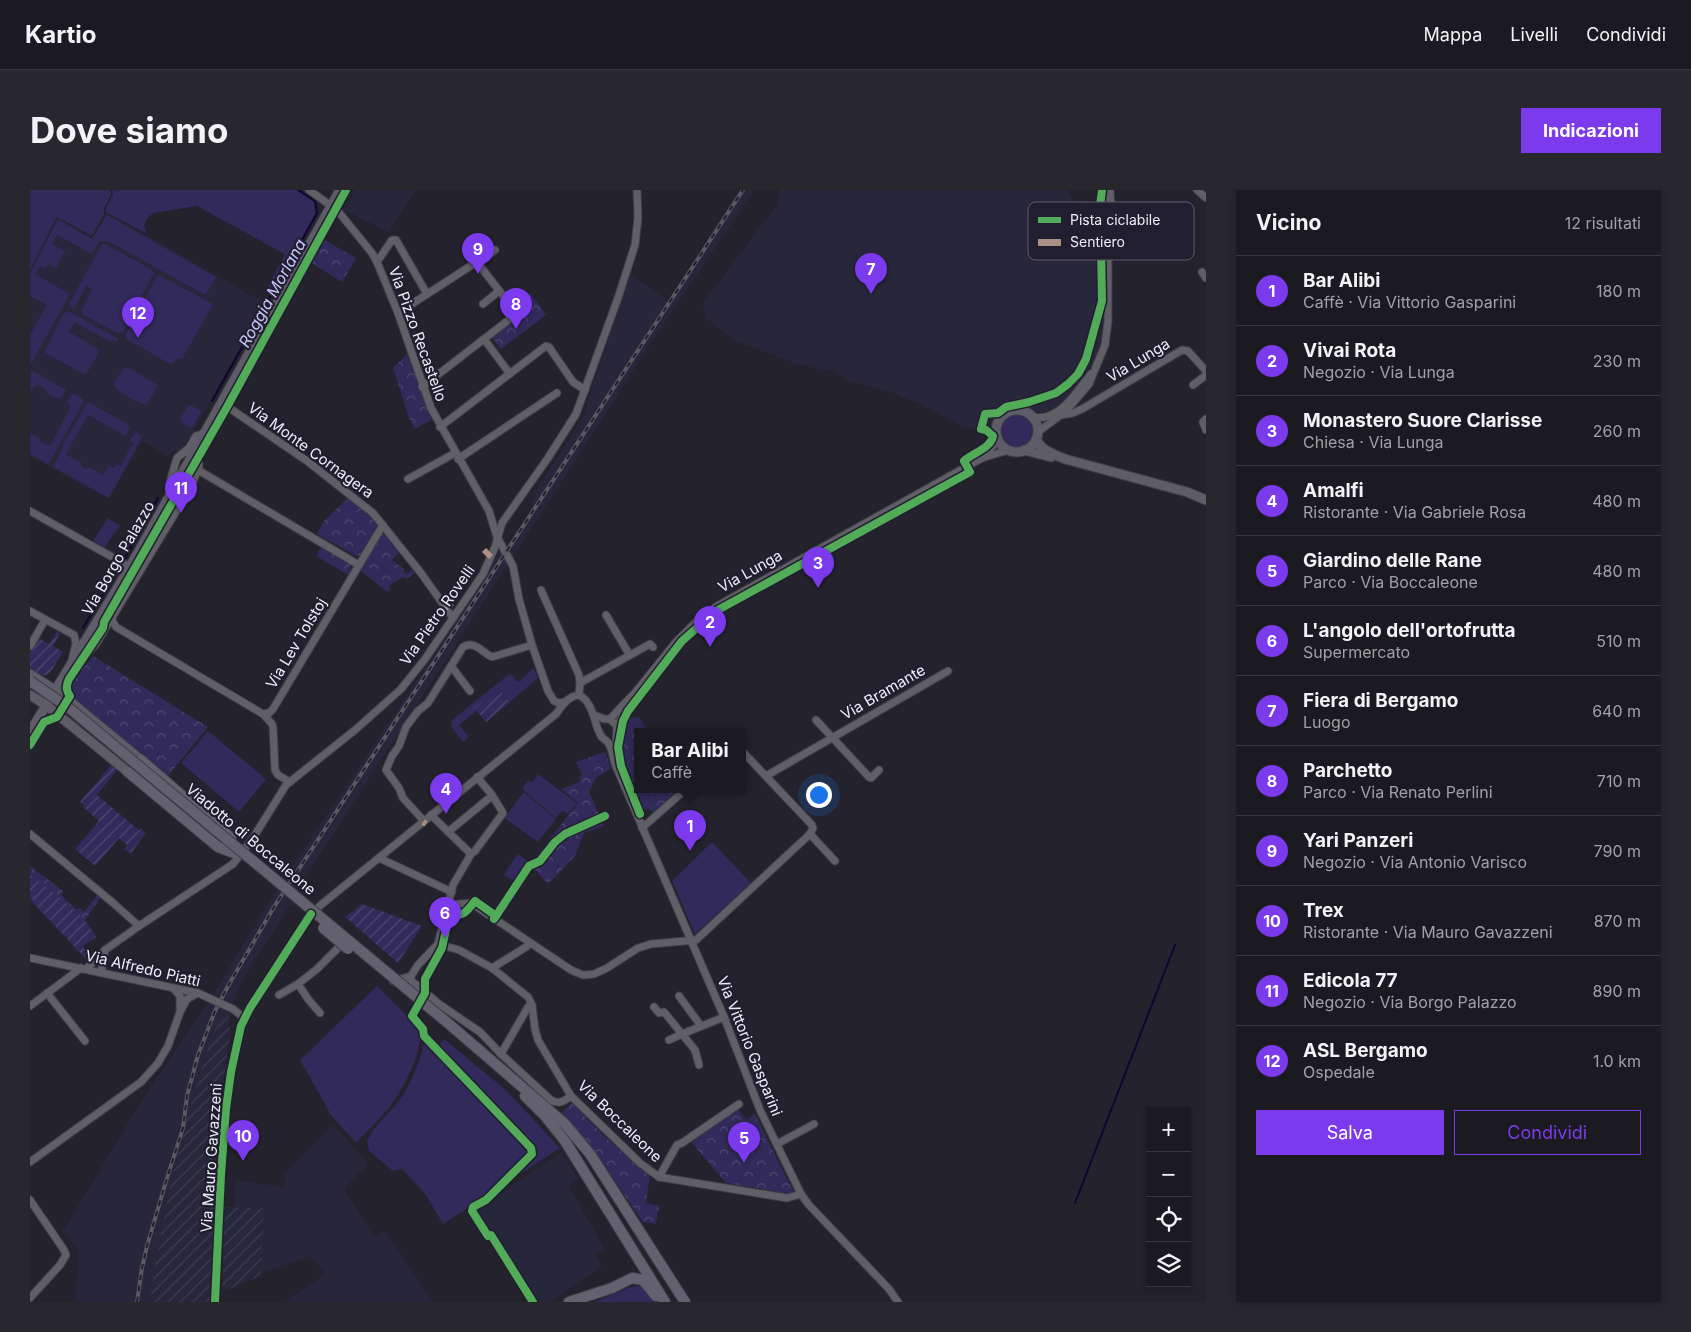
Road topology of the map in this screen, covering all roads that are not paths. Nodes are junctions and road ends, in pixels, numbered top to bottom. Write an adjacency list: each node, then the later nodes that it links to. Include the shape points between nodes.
1 (309, 190): 8 (street, Via Pizzo Recastello)
2 (340, 190): 8 (main road, Via Borgo Palazzo)
3 (637, 190): 26 (street, Via Pietro Rovelli, via 635,245)
4 (1108, 190): 7 (street)
5 (1198, 190): 6 (street)
6 (1206, 198)
7 (1104, 202)
8 (332, 206): 12 (street, Via Pizzo Recastello); 28 (main road, Via Borgo Palazzo)
9 (496, 250): 13 (street)
10 (1106, 260): 14 (street, Via Lunga)
11 (1109, 260): 14 (street, Via Lunga)
12 (377, 262): 16 (street, via 392,240 396,240); 18 (street, Via Pizzo Recastello)
13 (477, 264): 15 (street); 16 (street)
14 (1108, 278): 20 (street, Via Lunga, via 1105,345)
15 (499, 291): 17 (street); 19 (street, via 515,310 515,315)
16 (427, 294): 18 (street)
17 (482, 304)
18 (398, 313): 25 (street, Via Pizzo Recastello)
19 (484, 339): 22 (street); 25 (street)
20 (1096, 368): 29 (street, Via Lunga); 30 (street, Via Lunga, via 1060,410 1046,418)
21 (1206, 371): 29 (street, Via Lunga, via 1188,351 1182,350)
22 (510, 374): 26 (street, via 548,346 573,382); 32 (street)
23 (1206, 375): 24 (street)
24 (1194, 385)
25 (422, 387): 32 (street, Via Pizzo Recastello)
26 (585, 390): 54 (street, Via Pietro Rovelli, via 576,414 502,523)
27 (557, 393): 41 (street)
28 (222, 404): 34 (main road, Via Borgo Palazzo); 53 (street, Via Monte Cornagera, via 320,471)
29 (1075, 409): 35 (street, Via Lunga, via 1061,415)
30 (1033, 417): 35 (main road); 36 (main road, Via Lunga, via 1019,410 1006,413 998,422)
31 (1206, 419): 33 (street, via 1203,422)
32 (440, 427): 41 (street, Via Pizzo Recastello)
33 (1206, 430)
34 (205, 433): 39 (main road, Via Borgo Palazzo); 40 (street, Via Borgo Palazzo, via 196,436)
35 (1037, 435): 38 (main road, Via Lunga, via 1030,447); 43 (main road, via 1040,446 1046,451)
36 (998, 437): 37 (main road); 42 (street, Via Lunga)
37 (1009, 450): 38 (main road, Via Lunga); 42 (street, Via Lunga)
38 (1024, 450): 43 (main road)
39 (193, 454): 40 (street); 45 (street, via 199,461); 46 (main road, Via Borgo Palazzo)
40 (180, 455): 44 (street, Via Borgo Palazzo)
41 (456, 456): 47 (street); 54 (street, Via Pizzo Recastello, via 489,511)
42 (982, 458): 78 (street, Via Lunga, via 719,605 676,642)
43 (1065, 458): 48 (main road)
44 (175, 466): 46 (street); 50 (street, Via Borgo Palazzo)
45 (198, 471): 46 (street, via 190,477); 55 (street); 60 (street, Via Borgo Palazzo)
46 (181, 476): 50 (main road, Via Borgo Palazzo)
47 (408, 479)
48 (1187, 492): 49 (main road); 51 (main road)
49 (1206, 494)
50 (168, 498): 56 (main road, Via Borgo Palazzo)
51 (1206, 500)
52 (30, 511): 56 (street)
53 (384, 524): 55 (street, Via Lev Tolstoj); 61 (street, Via Monte Cornagera)
54 (497, 537): 61 (street, Via Pietro Rovelli, via 483,574); 63 (street, Via Pizzo Recastello, via 515,571)
55 (359, 565): 84 (street, Via Lev Tolstoj, via 273,710)
56 (130, 567): 67 (main road, Via Borgo Palazzo)
57 (541, 590): 74 (street)
58 (30, 611): 62 (street)
59 (606, 615): 66 (street)
60 (112, 617): 67 (street, Via Borgo Palazzo, via 96,644 86,654); 84 (street, via 116,627)
61 (453, 618): 105 (street, Via Pietro Rovelli, via 401,689)
62 (45, 620): 64 (street); 67 (street, via 74,635 76,643)
63 (532, 645): 68 (street, via 492,657 467,644); 81 (street, Via Pizzo Recastello)
64 (30, 646)
65 (654, 647): 66 (street, via 650,644)
66 (629, 654): 74 (street)
67 (72, 660): 71 (main road, Via Borgo Palazzo)
68 (451, 666): 77 (street); 110 (street, via 428,703 406,728 392,756 388,773 400,788 403,798)
69 (948, 671): 92 (street, Via Bramante)
70 (30, 674): 72 (main road)
71 (63, 676): 72 (main road); 76 (main road, Via Borgo Palazzo)
72 (41, 680): 76 (main road)
73 (30, 681): 115 (highway, Viadotto di Boccaleone, bridge, via 70,708)
74 (580, 683): 80 (street)
75 (30, 688): 115 (highway, Viadotto di Boccaleone, via 66,712)
76 (54, 690): 83 (main road, Via Borgo Palazzo); 96 (main road)
77 (470, 691)
78 (634, 694): 87 (street, Via Lunga); 89 (street, Via Lunga)
79 (30, 695): 83 (main road)
80 (579, 695): 82 (street); 86 (street, Via Vittorio Gasparini)
81 (554, 701): 82 (street); 85 (street, Via Pizzo Recastello)
82 (565, 702): 85 (street, Via Mauro Gavazzeni)
83 (47, 703): 91 (main road, Via Borgo Palazzo); 95 (main road, via 58,702); 100 (main road)
84 (263, 714): 102 (street, via 273,727)
85 (556, 714): 104 (street, Via Mauro Gavazzeni)
86 (594, 715): 87 (street); 90 (street, Via Vittorio Gasparini)
87 (607, 719): 89 (street); 90 (street, via 599,725)
88 (816, 720): 92 (street, Via Bramante)
89 (617, 726): 93 (street, Via Vittorio Gasparini)
90 (599, 730): 94 (street, Via Vittorio Gasparini)
91 (30, 732)
92 (832, 737): 99 (street, Via Bramante, via 869,777 872,778); 103 (street, Via Bramante)
93 (616, 738): 94 (street); 101 (street, Via Vittorio Gasparini)
94 (608, 741): 101 (street, Via Vittorio Gasparini)
95 (111, 743): 96 (main road); 98 (street)
96 (121, 743): 98 (main road)
97 (746, 755): 103 (street)
98 (141, 764): 115 (street); 115 (highway, bridge, via 227,833)
99 (879, 770)
100 (128, 772): 115 (highway, via 218,847); 115 (street, via 140,772)
101 (619, 773): 111 (street, Via Vittorio Gasparini)
102 (278, 775): 105 (street); 106 (street)
103 (766, 776): 114 (street, via 812,824)
104 (477, 777): 109 (street, Via Mauro Gavazzeni); 116 (street, via 503,813)
105 (290, 782): 106 (street, Via Pietro Rovelli)
106 (282, 791): 115 (street, Via Pietro Rovelli)
107 (682, 793): 111 (street)
108 (488, 799): 112 (street)
109 (431, 815): 110 (street, Via Mauro Gavazzeni); 112 (street)
110 (424, 821): 117 (street, Via Mauro Gavazzeni)
111 (642, 828): 123 (street, Via Vittorio Gasparini)
112 (448, 832): 116 (street)
113 (30, 834): 122 (street)
114 (810, 834): 118 (street); 123 (street, via 696,940)
115 (238, 853): 122 (street, Via Pietro Rovelli, via 233,864); 146 (highway, Viadotto di Boccaleone, bridge)
116 (471, 854): 119 (street)
117 (379, 858): 119 (street); 121 (street, Via Mauro Gavazzeni)
118 (835, 861)
119 (452, 892): 120 (street)
120 (449, 905): 125 (street, via 472,904); 126 (street)
121 (311, 914): 124 (street); 145 (street, Via Mauro Gavazzeni)
122 (139, 926): 127 (street, Via Pietro Rovelli)
123 (691, 941): 125 (street, via 638,948 590,975 578,973); 144 (street, Via Vittorio Gasparini)
124 (344, 942): 132 (street, via 392,981); 133 (street)
125 (530, 943): 130 (street)
126 (438, 944): 130 (street, via 458,950); 132 (street)
127 (106, 950): 129 (street, Via Pietro Rovelli); 131 (street)
128 (30, 958): 129 (street, Via Alfredo Piatti)
129 (83, 968): 131 (street, Via Alfredo Piatti); 135 (street, Via Pietro Rovelli)
130 (492, 968): 139 (street, via 528,997)
131 (102, 972): 134 (street, Via Alfredo Piatti)
132 (408, 978): 151 (street, via 480,1032)
133 (298, 984): 137 (street); 143 (street)
134 (173, 988): 136 (street, Via Alfredo Piatti); 142 (street, via 180,996)
135 (47, 993): 140 (street, Via Pietro Rovelli); 150 (street)
136 (198, 993): 142 (street, via 187,999); 145 (street, Via Alfredo Piatti, bridge)
137 (279, 996)
138 (679, 996): 147 (street)
139 (532, 1005): 151 (street); 153 (street, Via Boccaleone, via 538,1040)
140 (30, 1006)
141 (654, 1007): 148 (street, via 659,1013 664,1012)
142 (180, 1012): 157 (street, via 168,1046 141,1082)
143 (320, 1013)
144 (724, 1017): 147 (street); 156 (street, Via Vittorio Gasparini, via 760,1110)
145 (244, 1018): 162 (street, Via Mauro Gavazzeni, via 238,1034 226,1109)
146 (448, 1026): 165 (highway, via 545,1116 579,1162); 166 (highway, via 564,1123 590,1154)
147 (702, 1026): 148 (street)
148 (682, 1034): 149 (street); 152 (street, via 695,1050)
149 (668, 1040)
150 (86, 1041)
151 (501, 1054): 153 (street, via 554,1102 562,1102)
152 (699, 1065)
153 (571, 1096): 158 (street, Via Boccaleone, via 640,1163)
154 (739, 1104): 158 (street, via 677,1145)
155 (814, 1124): 156 (street)
156 (777, 1144): 159 (street, Via Vittorio Gasparini)
157 (30, 1162)
158 (659, 1177): 159 (street, Via Boccaleone, via 788,1198)
159 (801, 1194): 167 (street, Via Vittorio Gasparini)
160 (30, 1200): 161 (street, via 66,1255)
161 (30, 1298)
162 (215, 1302)
163 (569, 1302): 164 (highway, via 632,1278 643,1280)
164 (660, 1302)
165 (666, 1302)
166 (685, 1302)
167 (898, 1302)

